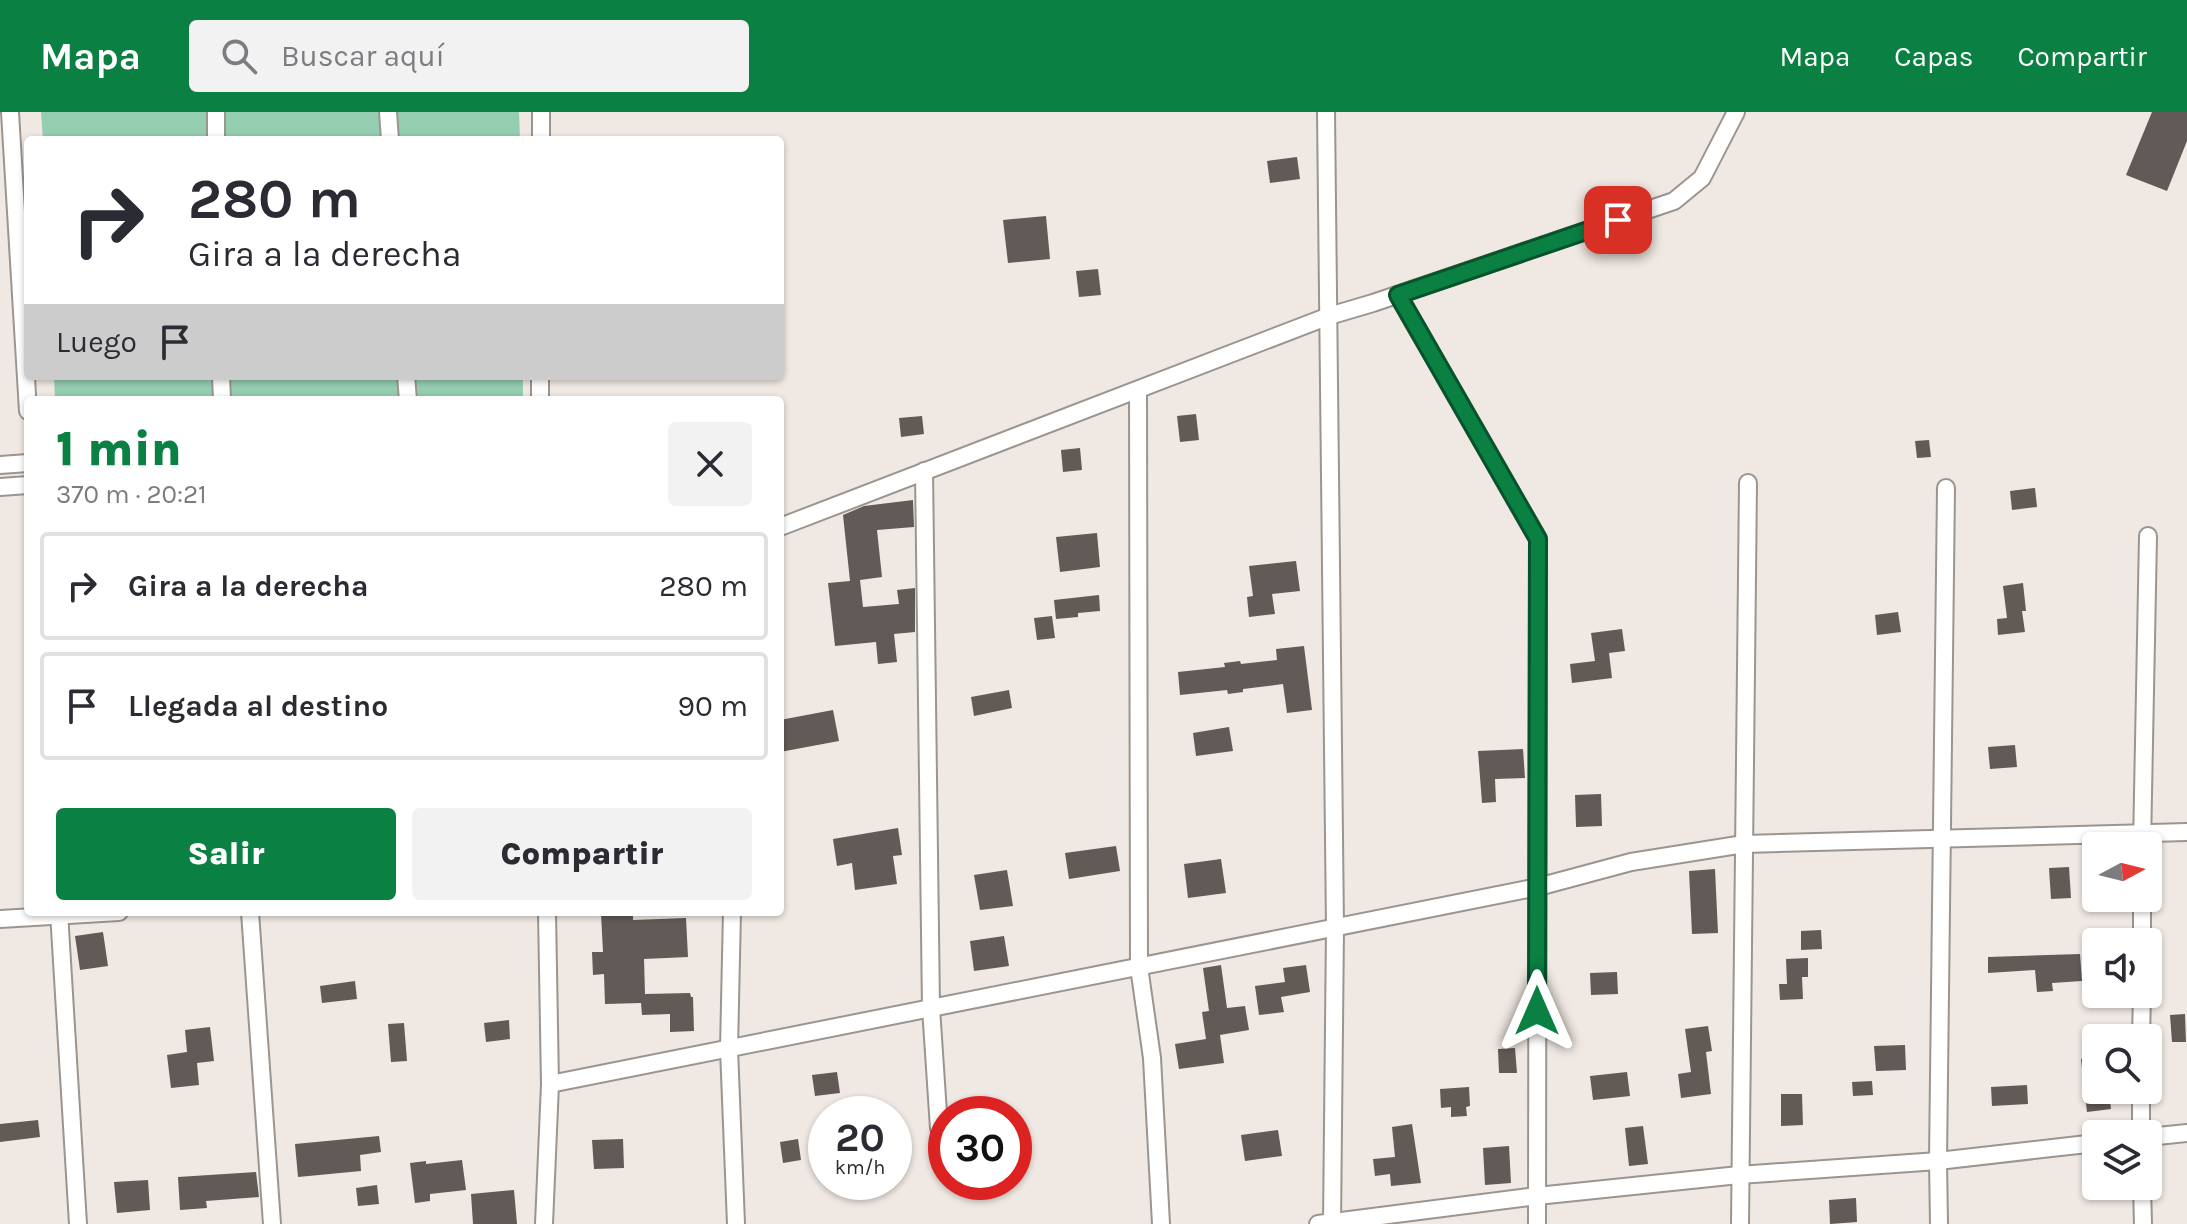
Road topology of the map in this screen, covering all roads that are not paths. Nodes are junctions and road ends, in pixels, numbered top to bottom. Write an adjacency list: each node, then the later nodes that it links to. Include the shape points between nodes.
1 (10, 112): 12 (street)
2 (216, 112): 7 (street)
3 (388, 112): 8 (street)
4 (541, 112): 9 (street)
5 (1326, 112): 11 (street)
6 (1736, 112): 10 (street, via 1702,178 1674,201)
7 (216, 136)
8 (390, 136)
9 (541, 136)
10 (1398, 295): 11 (street); 29 (street, via 1538,539)
11 (1329, 316): 13 (street); 36 (street)
12 (24, 345)
13 (1138, 390): 16 (street); 37 (street)
14 (24, 463): 15 (street)
15 (0, 465)
16 (924, 471): 21 (street); 38 (street)
17 (1748, 483): 28 (street)
18 (24, 485): 19 (street)
19 (0, 487)
20 (1946, 488): 26 (street)
21 (784, 525)
22 (2148, 536): 23 (street)
23 (2142, 832)
24 (2187, 832): 25 (street)
25 (2162, 836)
26 (1941, 839): 27 (street); 28 (street); 45 (street)
27 (2082, 840)
28 (1744, 844): 29 (street, via 1631,862); 46 (street)
29 (1538, 887): 36 (street); 47 (street)
30 (30, 916): 35 (street)
31 (59, 916): 49 (street)
32 (250, 916): 50 (street)
33 (547, 916): 40 (street)
34 (732, 916): 39 (street)
35 (0, 919)
36 (1335, 928): 37 (street); 54 (street)
37 (1139, 967): 38 (street); 53 (street, via 1152,1058)
38 (931, 1008): 39 (street); 41 (street)
39 (729, 1049): 40 (street); 52 (street)
40 (550, 1084): 51 (street)
41 (937, 1096)
42 (2187, 1133): 43 (street)
43 (2162, 1136)
44 (2082, 1145): 45 (street)
45 (1938, 1161): 46 (street); 57 (street)
46 (1739, 1175): 47 (street); 56 (street)
47 (1537, 1196): 54 (street); 55 (street)
48 (2142, 1200): 58 (street)
49 (78, 1224)
50 (272, 1224)
51 (544, 1224)
52 (736, 1224)
53 (1161, 1224)
54 (1328, 1224)
55 (1537, 1224)
56 (1740, 1224)
57 (1939, 1224)
58 (2143, 1224)

